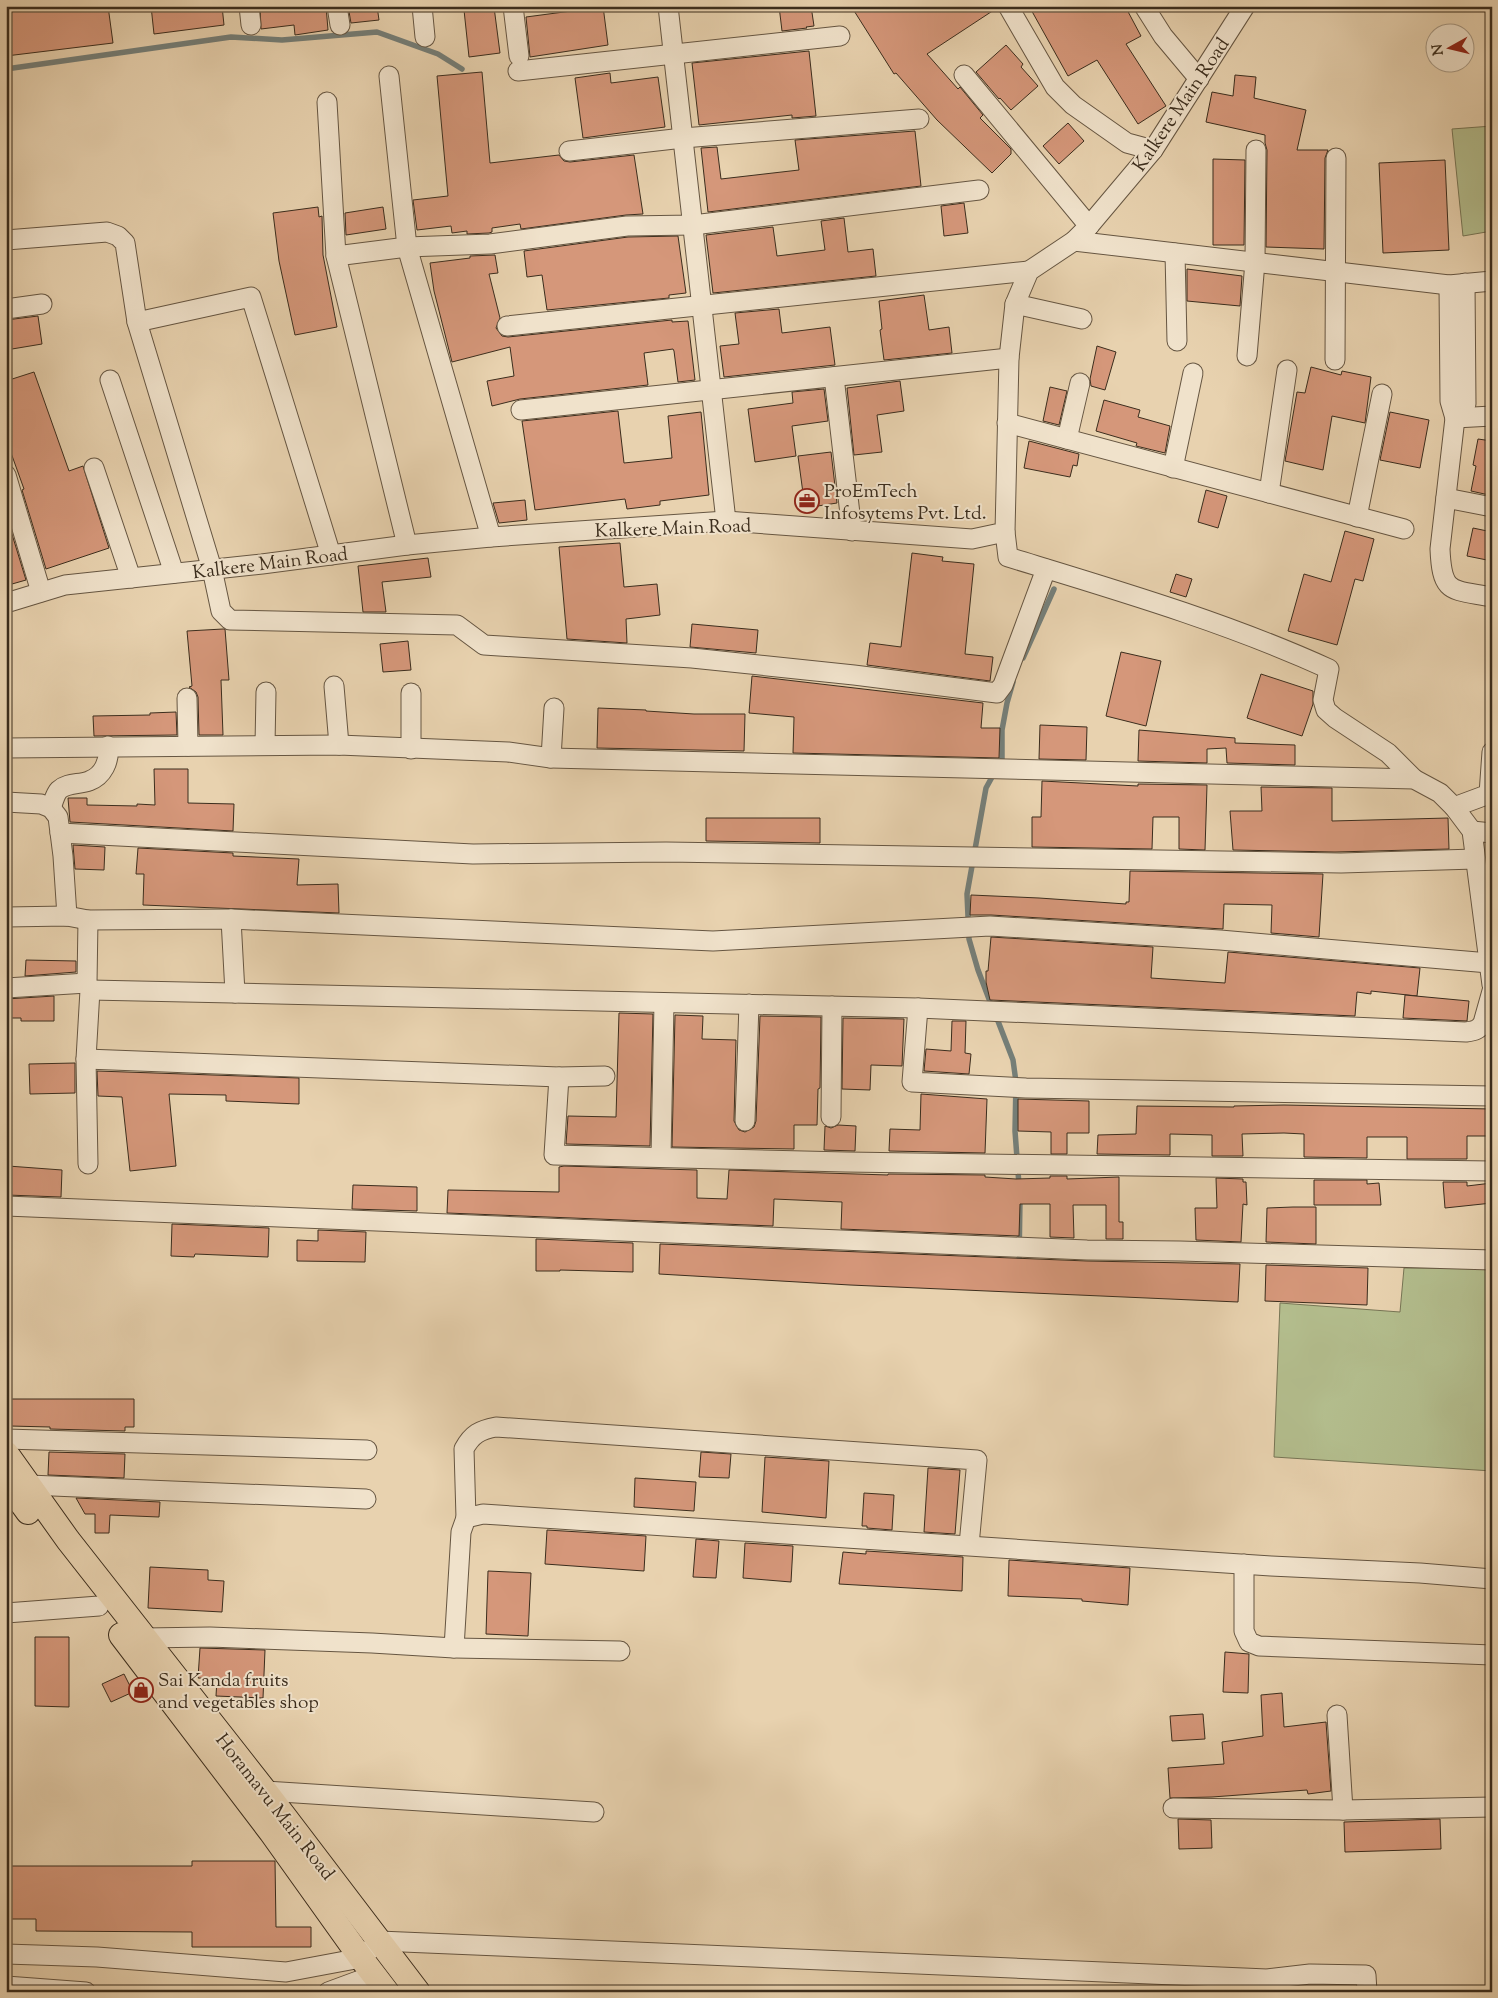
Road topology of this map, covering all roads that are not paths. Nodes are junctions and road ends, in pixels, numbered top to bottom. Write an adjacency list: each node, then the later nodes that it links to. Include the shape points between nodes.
1 (249, 6): 9 (street)
2 (338, 6): 10 (street)
3 (422, 6): 12 (street)
4 (513, 6): 13 (street, via 518,63)
5 (668, 6): 13 (street)
6 (1008, 6): 20 (street, via 1056,88 1073,105 1127,143)
7 (1144, 6): 16 (street, via 1163,36)
8 (1245, 6): 16 (street, Kalkere Main Road)
9 (251, 25)
10 (340, 25)
11 (840, 36): 13 (street)
12 (425, 38)
13 (673, 54): 19 (street)
14 (964, 75): 26 (street)
15 (389, 76): 29 (street)
16 (1199, 79): 20 (street, Kalkere Main Road)
17 (327, 102): 31 (street)
18 (919, 119): 19 (street)
19 (683, 138): 22 (street); 25 (street)
20 (1153, 150): 26 (street, Kalkere Main Road)
21 (1256, 150): 32 (street)
22 (569, 151)
23 (1336, 158): 34 (street)
24 (979, 190): 25 (street)
25 (693, 225): 29 (street, via 628,226 490,244); 39 (street)
26 (1089, 226): 28 (street, Kalkere Main Road)
27 (6, 240): 42 (street, via 101,232 118,236 125,243 128,254)
28 (1074, 241): 30 (street); 33 (street, Kalkere Main Road)
29 (407, 247): 31 (street); 71 (street)
30 (1175, 253): 32 (street); 44 (street)
31 (336, 256): 72 (street)
32 (1255, 262): 34 (street); 45 (street)
33 (1029, 271): 38 (street); 39 (street)
34 (1337, 272): 36 (street); 47 (street)
35 (1492, 281): 36 (street)
36 (1457, 284): 57 (street, via 1466,404)
37 (42, 304): 40 (street)
38 (1015, 304): 41 (street); 46 (street)
39 (702, 307): 43 (street); 53 (street)
40 (6, 309)
41 (1082, 319)
42 (137, 322): 73 (street, via 251,297); 74 (street)
43 (507, 326)
44 (1177, 342)
45 (1246, 356)
46 (1009, 358): 50 (street); 58 (street)
47 (1335, 360)
48 (1287, 370): 63 (street)
49 (1193, 373): 61 (street)
50 (834, 378): 53 (street); 69 (street)
51 (110, 380): 76 (street)
52 (1080, 383): 59 (street)
53 (712, 391): 55 (street); 67 (street)
54 (1382, 394): 66 (street)
55 (521, 410)
56 (1492, 416): 57 (street)
57 (1455, 418): 64 (street)
58 (1007, 423): 59 (street); 70 (street)
59 (1067, 439): 61 (street)
60 (94, 468): 77 (street)
61 (1173, 468): 63 (street)
62 (6, 475): 78 (street)
63 (1269, 493): 66 (street)
64 (1446, 498): 65 (street); 79 (street, via 1440,549 1444,582 1454,590)
65 (1492, 507)
66 (1357, 517): 68 (street)
67 (726, 521): 69 (street, Kalkere Main Road); 71 (street, Kalkere Main Road)
68 (1404, 529)
69 (852, 531): 70 (street, Kalkere Main Road, via 972,538)
70 (1005, 532): 75 (street, via 1008,557)
71 (491, 536): 72 (street, Kalkere Main Road)
72 (407, 544): 73 (street, Kalkere Main Road)
73 (331, 555): 74 (street, Kalkere Main Road)
74 (212, 569): 75 (street, via 221,611 230,620 457,625 484,645 692,658 998,693); 76 (street, Kalkere Main Road)
75 (1046, 569): 94 (street, via 1277,645 1329,669 1323,700 1326,710 1388,753)
76 (174, 573): 77 (street, Kalkere Main Road)
77 (131, 578): 78 (street, Kalkere Main Road, via 65,585)
78 (41, 592): 80 (street, Kalkere Main Road)
79 (1492, 597)
80 (6, 603)
81 (334, 686): 87 (street)
82 (266, 692): 86 (street)
83 (411, 692): 91 (street)
84 (187, 698): 89 (street)
85 (554, 708): 93 (street)
86 (265, 744): 87 (street); 89 (street)
87 (339, 745): 91 (street)
88 (108, 746): 89 (street); 90 (street); 97 (street, via 106,766 99,775 88,782 70,784 58,790)
89 (188, 746)
90 (6, 748)
91 (411, 749): 93 (street, via 508,752)
92 (1492, 752): 96 (street, via 1489,794)
93 (551, 758): 94 (street)
94 (1414, 780): 96 (street, via 1440,793)
95 (6, 802): 97 (street, via 42,804)
96 (1454, 807): 98 (street)
97 (51, 808): 99 (street, via 58,817)
98 (1472, 831): 100 (street); 101 (street)
99 (60, 833): 101 (street, via 472,854 666,852 1341,863); 103 (street)
100 (1492, 833)
101 (1475, 859): 102 (street)
102 (1488, 914): 107 (street)
103 (67, 916): 104 (street); 106 (street)
104 (6, 917)
105 (231, 919): 106 (street); 107 (street, via 714,942 990,926 1220,940); 112 (street)
106 (88, 920): 109 (street)
107 (1489, 963): 108 (street)
108 (1492, 985)
109 (88, 987): 110 (street); 112 (street); 117 (street)
110 (6, 988)
111 (1492, 991): 116 (street, via 1480,1028 1466,1032)
112 (235, 993): 113 (street)
113 (664, 1003): 114 (street); 123 (street)
114 (749, 1004): 115 (street); 122 (street)
115 (832, 1006): 116 (street); 121 (street)
116 (918, 1008): 120 (street, via 912,1082 1035,1088)
117 (86, 1059): 119 (street); 124 (street)
118 (605, 1076): 119 (street)
119 (558, 1077): 123 (street, via 554,1155)
120 (1492, 1096)
121 (831, 1117)
122 (745, 1121)
123 (661, 1157): 125 (street)
124 (88, 1164)
125 (1492, 1171)
126 (6, 1206): 127 (street, via 1087,1250)
127 (1492, 1260)
128 (6, 1439): 129 (street)
129 (367, 1450)
130 (6, 1453): 131 (main road, Horamavu Main Road)
131 (13, 1486): 132 (street); 137 (main road, Horamavu Main Road); 139 (main road, Horamavu Main Road, via 68,1540)
132 (366, 1499)
133 (466, 1518): 134 (street, via 483,1514); 134 (street, via 464,1449 480,1430 496,1428 977,1460); 140 (street, via 461,1532)
134 (969, 1545): 135 (street)
135 (1244, 1564): 136 (street); 142 (street, via 1244,1631 1249,1642 1258,1646)
136 (1492, 1578)
137 (98, 1606): 138 (street); 139 (main road, Horamavu Main Road)
138 (6, 1613)
139 (137, 1643): 140 (street, via 210,1637); 144 (main road, Horamavu Main Road)
140 (454, 1648): 141 (street)
141 (620, 1651)
142 (1492, 1655)
143 (1337, 1715): 147 (street)
144 (256, 1796): 148 (street); 149 (main road, Horamavu Main Road); 151 (main road, Horamavu Main Road)
145 (1492, 1807): 147 (street)
146 (1172, 1808): 147 (street)
147 (1343, 1810)
148 (594, 1812)
149 (380, 1941): 151 (street); 155 (main road, Horamavu Main Road); 156 (street, via 1267,1979 1310,1974 1366,1975)
150 (6, 1954): 151 (street)
151 (374, 1975): 154 (street)
152 (6, 1986): 153 (street)
153 (86, 1992)
154 (328, 1992)
155 (418, 1992)
156 (1367, 1992)

